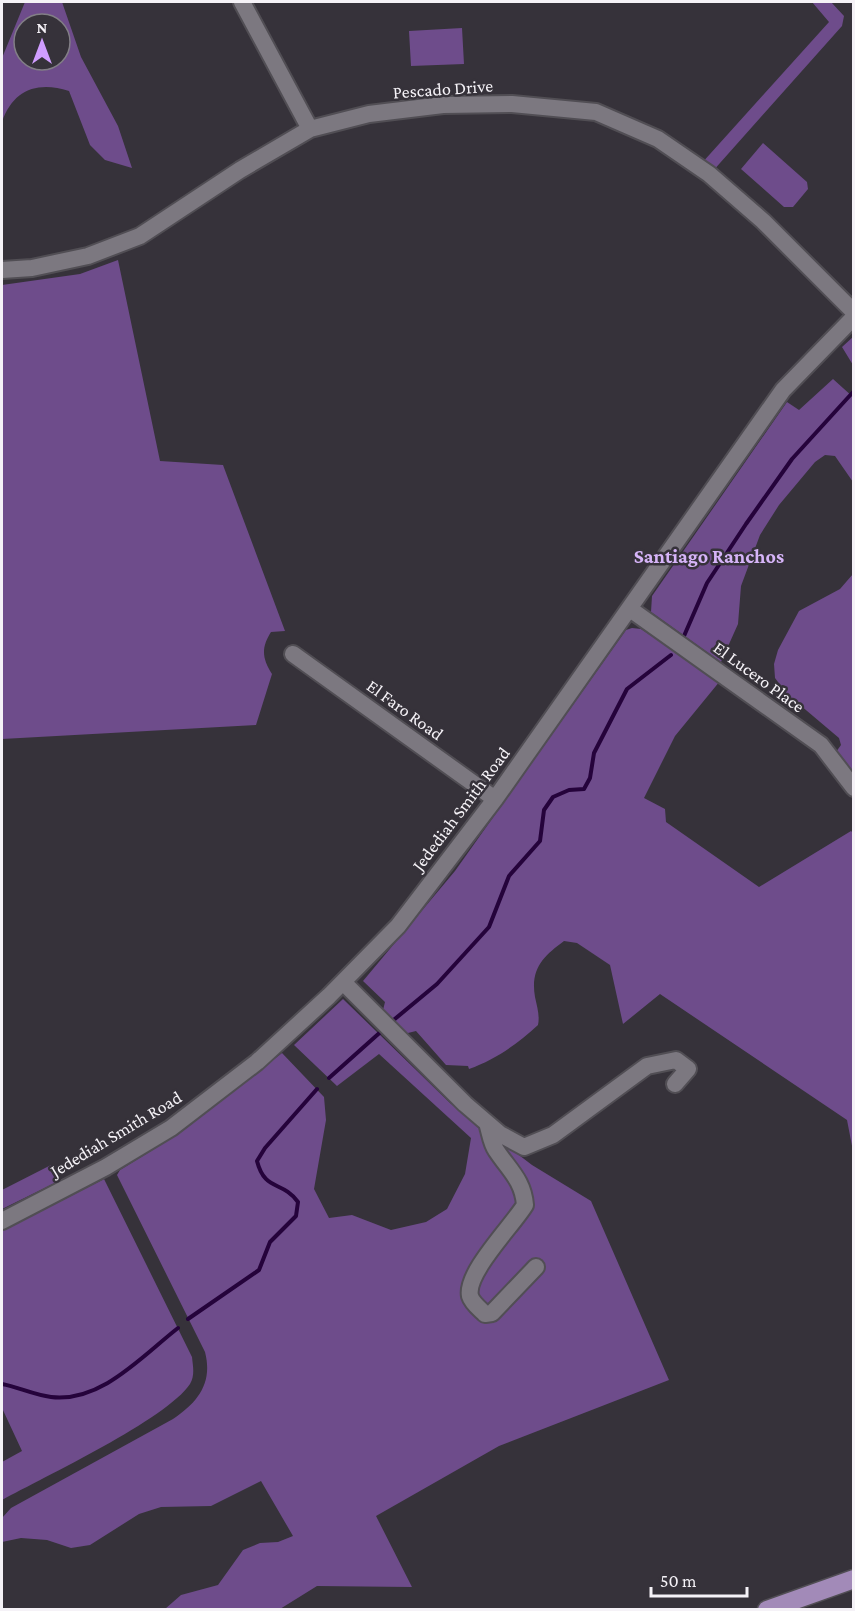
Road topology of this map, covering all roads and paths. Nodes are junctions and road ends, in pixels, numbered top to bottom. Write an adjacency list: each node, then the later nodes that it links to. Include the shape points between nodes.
1 (242, 2): 2 (street)
2 (310, 129): 3 (street, Pescado Drive, via 140,236 88,256); 4 (street, Pescado Drive, via 369,114 443,105 512,104 596,112 658,139 709,174 763,221)
3 (2, 270)
4 (854, 312)
5 (854, 317): 6 (street, Jedediah Smith Road, via 783,390)
6 (630, 609): 8 (street, El Lucero Place, via 821,746); 9 (street, Jedediah Smith Road)
7 (293, 654): 9 (street, El Faro Road)
8 (854, 788)
9 (495, 799): 10 (street, Jedediah Smith Road, via 398,926)
10 (343, 982): 12 (street); 13 (street, Jedediah Smith Road, via 257,1062 171,1128)
11 (675, 1084): 12 (street, via 688,1069 676,1060 647,1066 553,1135 524,1147)
12 (486, 1122): 14 (street, via 494,1148 518,1177 525,1204 481,1263 471,1287 473,1302 485,1314 492,1313)
13 (2, 1221)
14 (536, 1267)
15 (854, 1579): 16 (main road)
16 (767, 1610)

